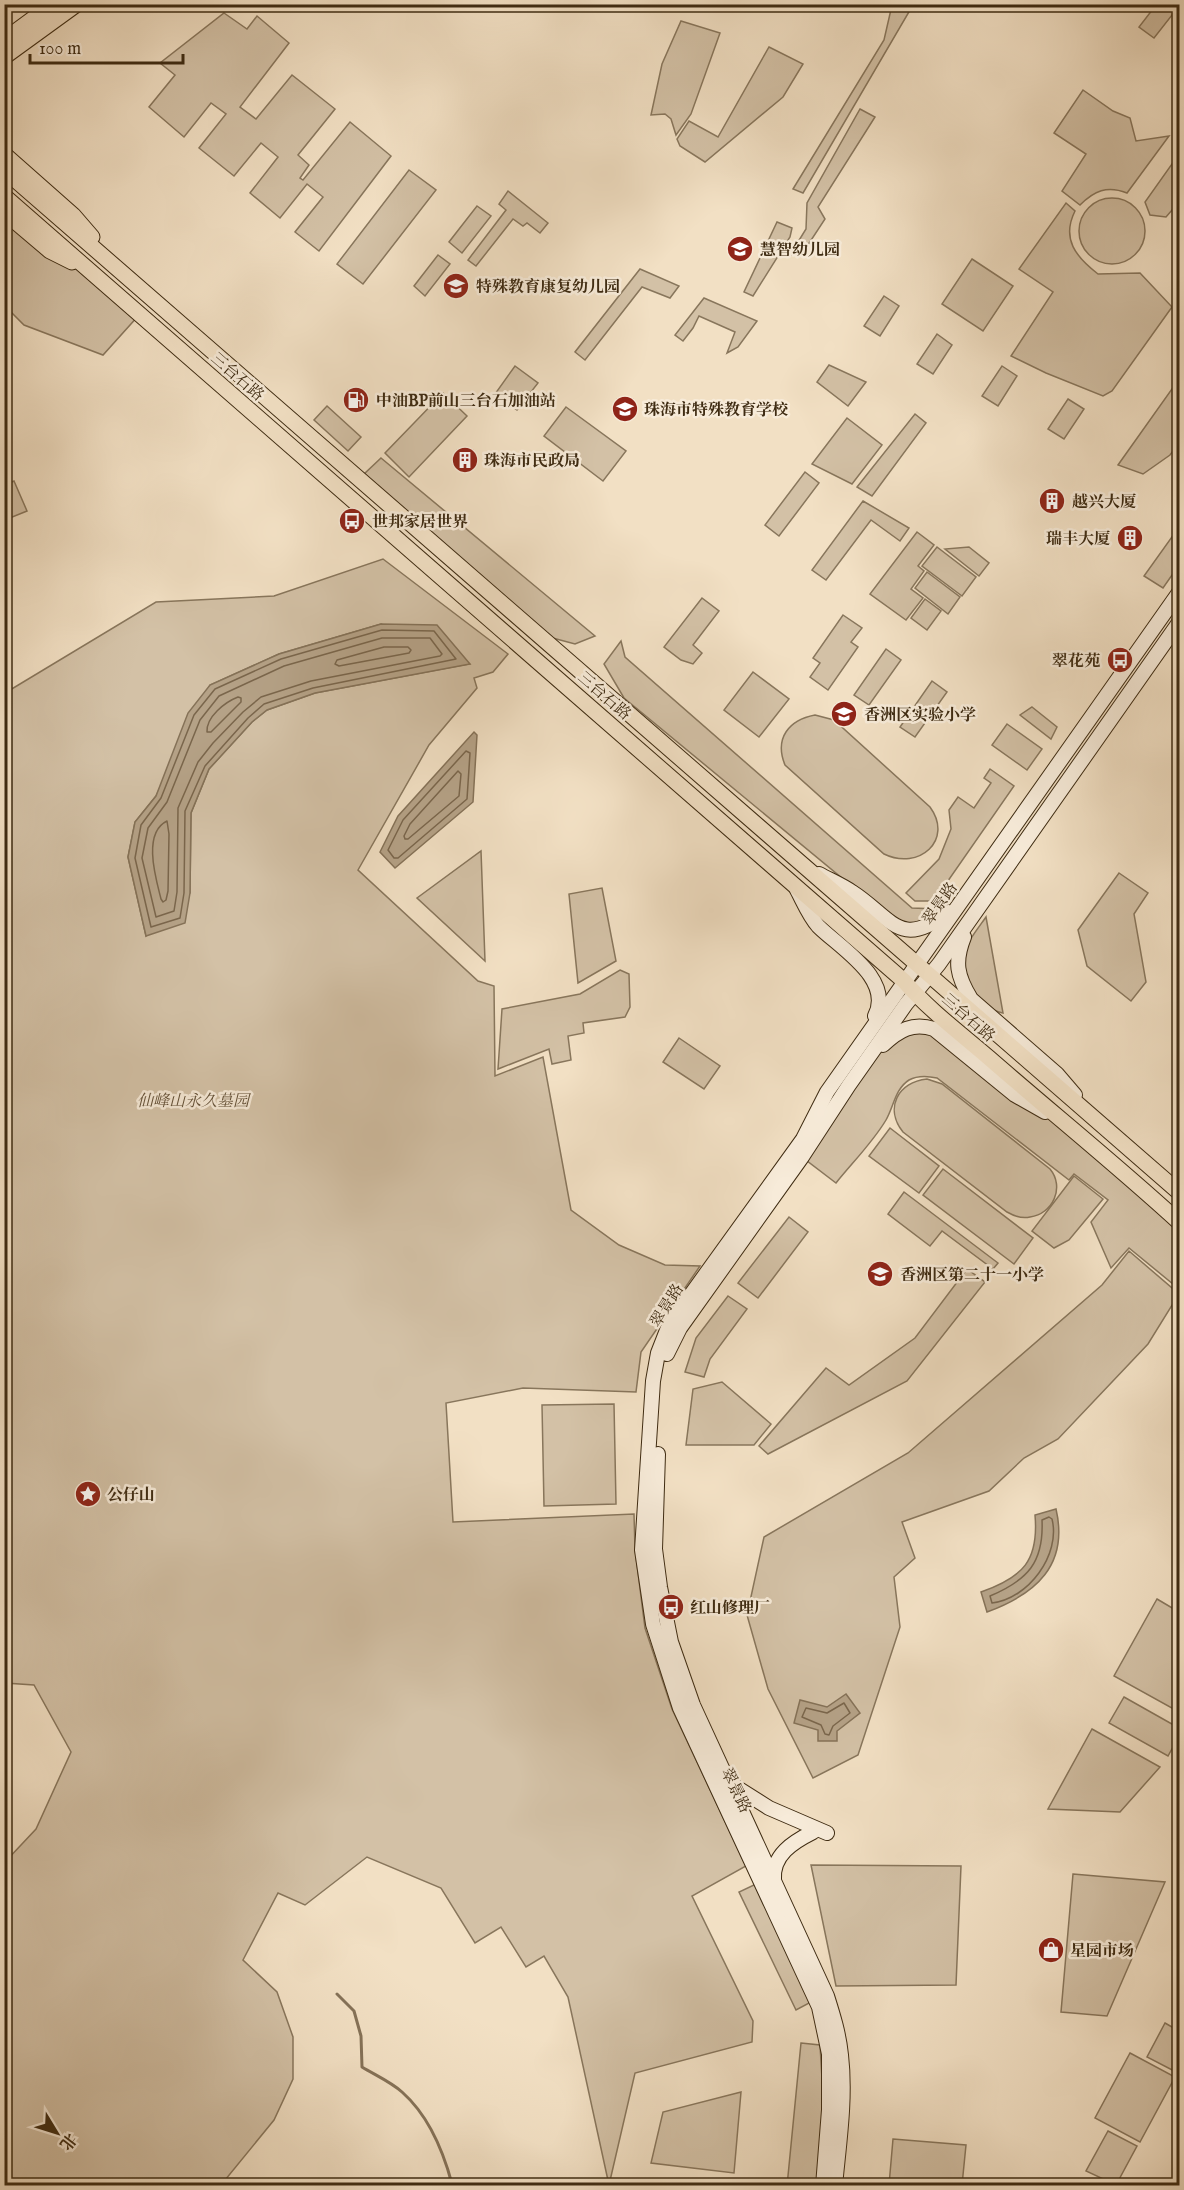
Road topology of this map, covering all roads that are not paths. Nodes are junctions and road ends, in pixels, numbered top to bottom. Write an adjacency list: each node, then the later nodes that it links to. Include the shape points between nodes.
1 (53, 4): 3 (main road)
2 (77, 4): 4 (main road)
3 (4, 38)
4 (4, 57)
5 (4, 154): 9 (main road, via 73,215)
6 (4, 170): 9 (main road, 三台石路)
7 (4, 196): 10 (main road, 三台石路)
8 (4, 212): 10 (main road, via 50,251)
9 (123, 273): 13 (main road, 三台石路)
10 (96, 275): 14 (main road, 三台石路)
11 (1179, 591): 15 (main road, 翠景路)
12 (1179, 621): 16 (main road, 翠景路)
13 (806, 867): 15 (main road, via 853,892 894,926 913,931 934,923); 17 (main road, 三台石路)
14 (793, 883): 19 (main road, 三台石路); 21 (main road, via 816,924 867,970 877,988 880,1007)
15 (961, 901): 17 (main road, 翠景路)
16 (972, 916): 18 (main road, 翠景路); 24 (main road, via 958,953 963,986 971,999 1057,1074)
17 (917, 963): 18 (main road, 三台石路); 19 (main road, 翠景路)
18 (930, 975): 20 (main road, 翠景路); 24 (main road, 三台石路)
19 (904, 981): 20 (main road, 三台石路); 21 (main road, 翠景路)
20 (916, 994): 22 (main road, 翠景路); 23 (main road, 三台石路)
21 (861, 1043): 29 (main road, 翠景路, via 827,1092 803,1138 669,1325 653,1380 642,1550 653,1624 680,1708 819,2007 829,2054)
22 (849, 1085): 23 (main road, via 895,1035 922,1026 940,1032 1015,1095); 27 (main road, 翠景路, via 680,1328 667,1353 662,1379 654,1516 660,1587 671,1642 693,1704)
23 (1063, 1121): 26 (main road, 三台石路)
24 (1098, 1122): 25 (main road, 三台石路)
25 (1179, 1193)
26 (1179, 1223)
27 (728, 1782): 28 (main road, 翠景路); 28 (main road, via 820,1833 797,1840 782,1854 773,1870)
28 (774, 1882): 30 (main road, 翠景路, via 837,2025 842,2086)
29 (823, 2186)
30 (835, 2186)

